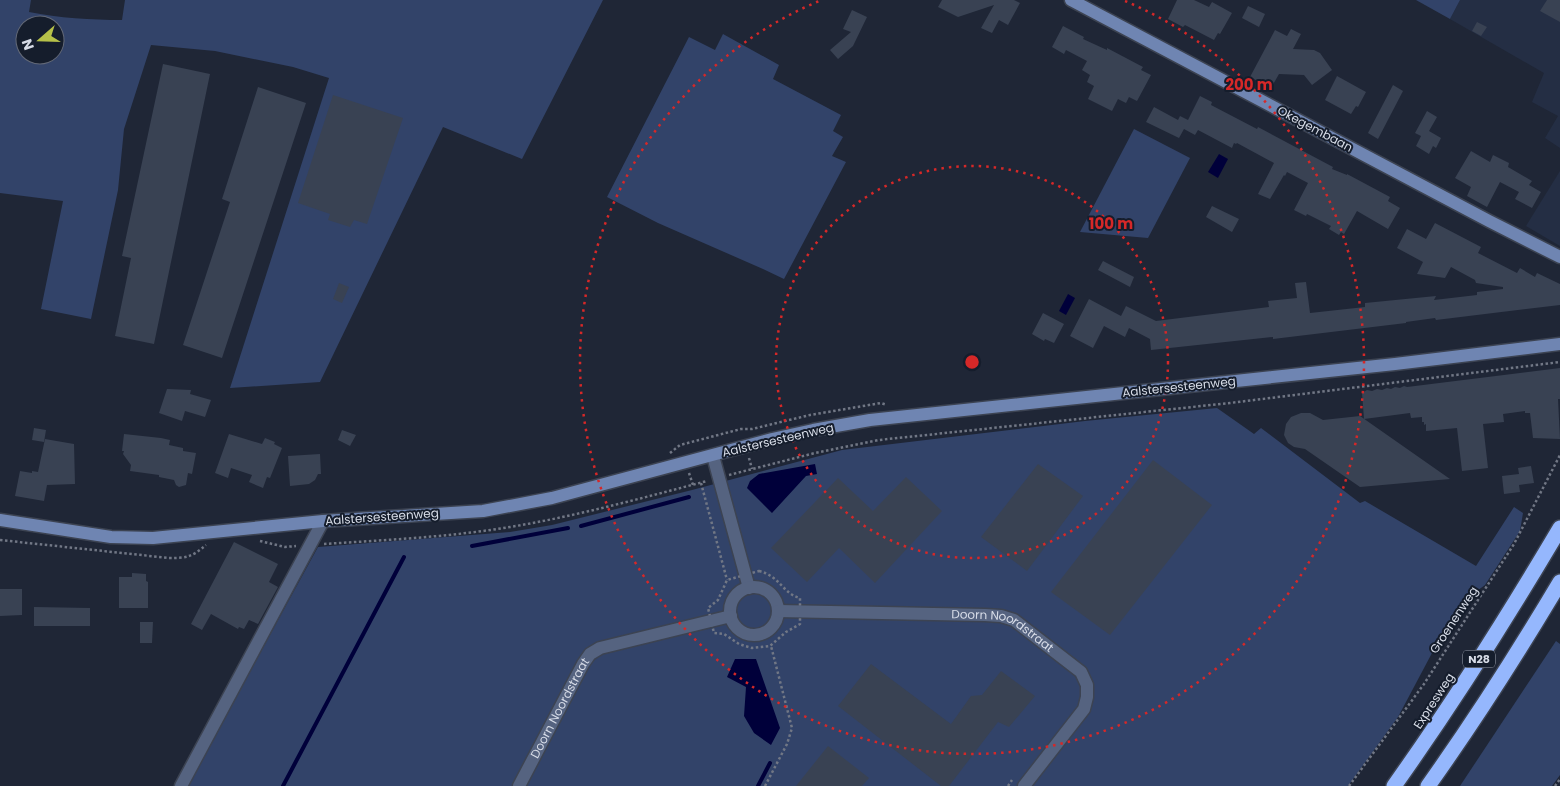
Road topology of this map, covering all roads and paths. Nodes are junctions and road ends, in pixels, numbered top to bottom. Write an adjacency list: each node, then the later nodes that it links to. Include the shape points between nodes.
1 (1071, 0): 2 (main road, Okegembaan, via 1488,222)
2 (1560, 257)
3 (1560, 344): 6 (main road, Aalstersesteenweg, via 870,420 772,439)
4 (1560, 362): 7 (path, via 1230,403 879,440)
5 (1560, 455): 31 (path, Groenenweg, via 1524,526 1424,684)
6 (713, 456): 7 (street); 10 (main road, Aalstersesteenweg, via 552,498 483,511)
7 (719, 478): 8 (path); 16 (street)
8 (701, 483): 15 (path, via 510,527); 17 (path)
9 (0, 520): 10 (main road, Aalstersesteenweg, via 111,537 153,538)
10 (323, 521): 15 (street)
11 (1560, 528): 32 (highway, Expresweg / N28, via 1511,610)
12 (0, 540): 14 (path, via 169,558 194,555)
13 (258, 540): 15 (path, via 285,548)
14 (212, 542)
15 (310, 545): 27 (street)
16 (745, 575): 17 (path); 19 (street); 21 (path, via 758,571 776,579 790,594 800,598)
17 (727, 580): 23 (path, via 718,600 708,608)
18 (1560, 582): 33 (highway, N28)
19 (749, 588): 20 (street, via 764,589); 22 (street, via 733,599)
20 (778, 610): 21 (street, Doorn Noordstraat); 22 (street, via 770,629 754,635 740,630)
21 (800, 611): 24 (path, via 800,624); 26 (street, Doorn Noordstraat, via 1001,616 1014,620 1066,660 1081,672 1087,686 1084,709)
22 (731, 616): 23 (street, Doorn Noordstraat)
23 (711, 621): 24 (path, via 714,633 724,634 739,644 752,648); 28 (street, Doorn Noordstraat, via 600,648 590,654)
24 (770, 646): 29 (path, via 792,728)
25 (1560, 779): 34 (path)
26 (1019, 782): 30 (path)
27 (181, 786)
28 (519, 786)
29 (765, 786)
30 (1008, 786)
31 (1349, 786)
32 (1394, 786)
33 (1428, 786)
34 (1555, 786)

